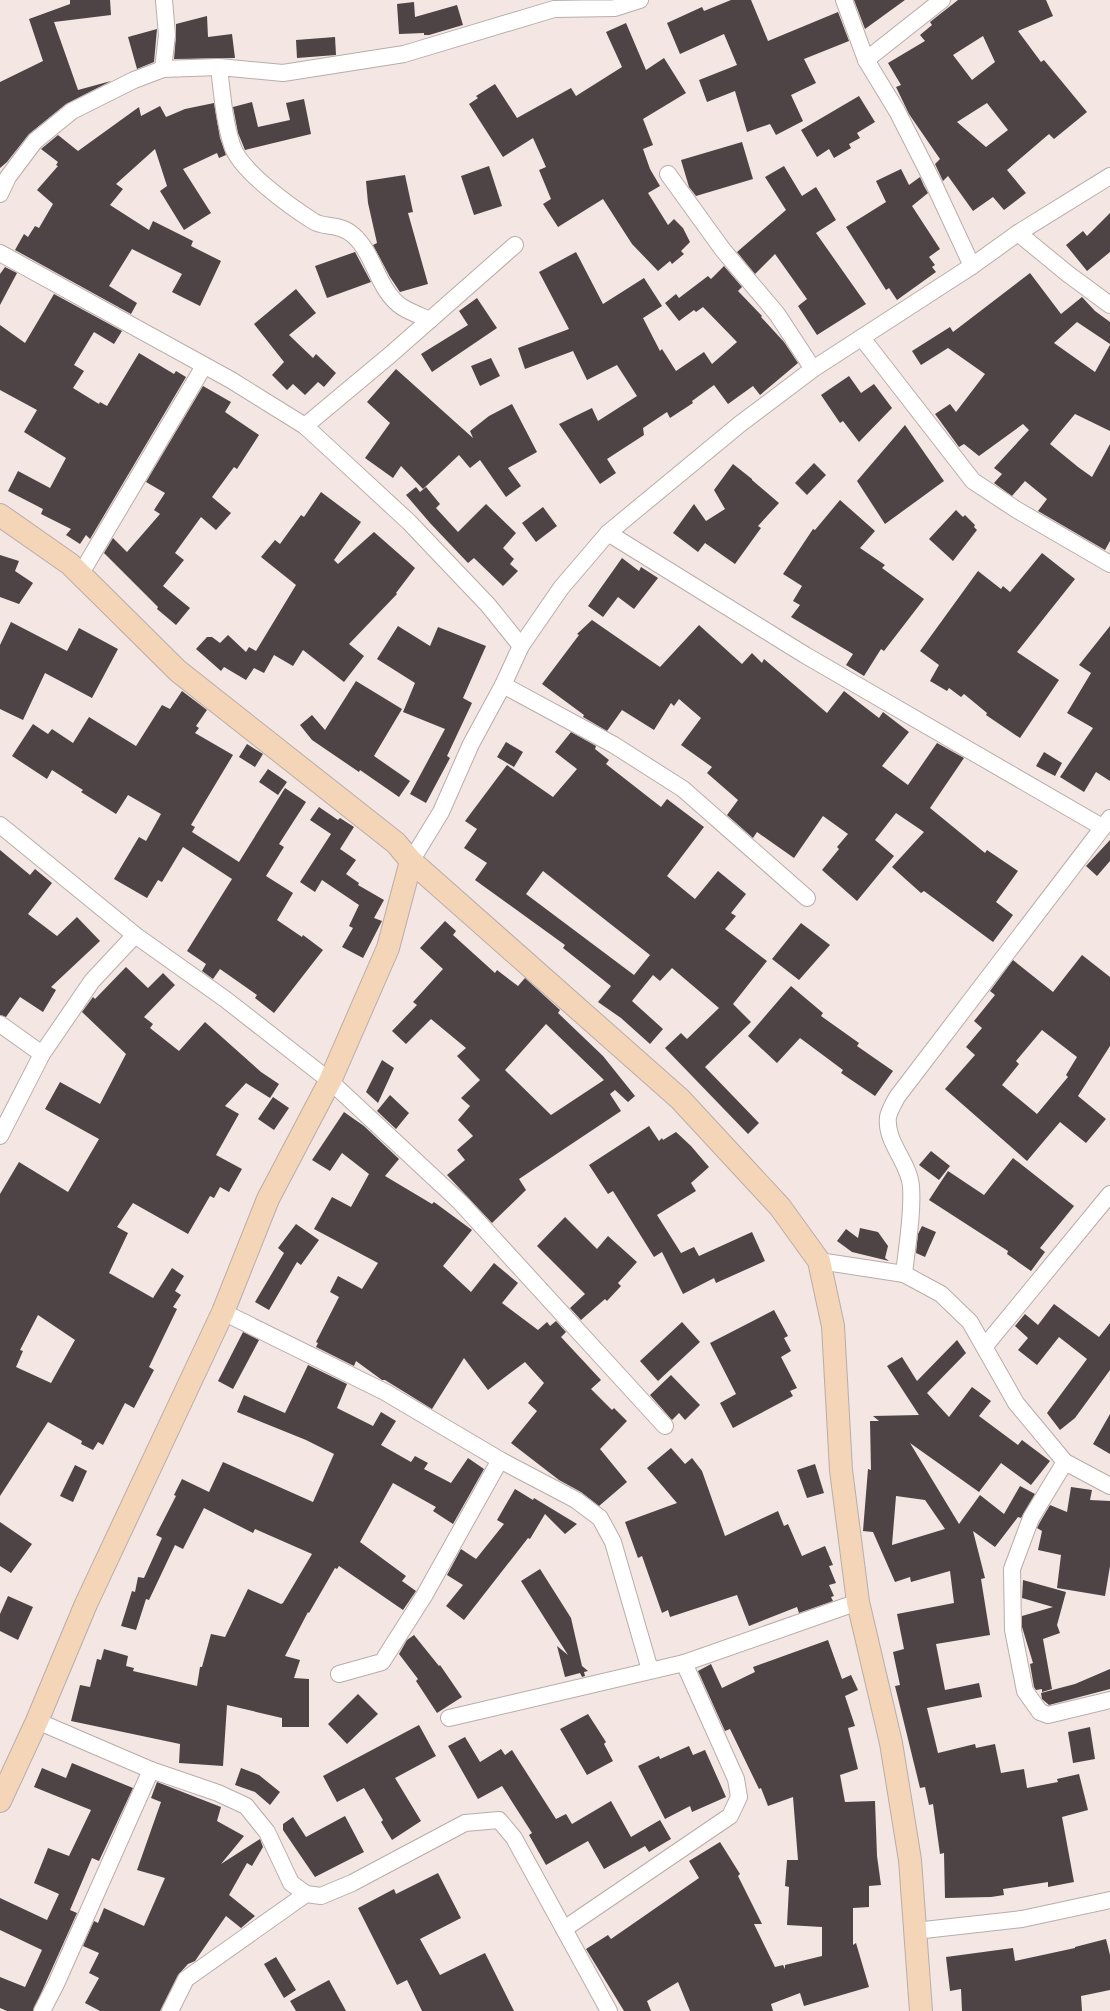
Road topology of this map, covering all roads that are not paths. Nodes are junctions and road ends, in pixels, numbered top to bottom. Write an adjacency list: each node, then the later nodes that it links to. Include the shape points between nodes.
1 (164, 0): 7 (street, via 167,35)
2 (640, 0): 6 (street, via 615,8 554,9 404,54 283,73)
3 (844, 0): 5 (street)
4 (942, 0): 5 (street)
5 (866, 60): 14 (street, via 897,111)
6 (219, 67): 7 (street); 16 (street, via 232,147 246,168 315,222 337,225 353,234 368,252 389,293 402,307)
7 (163, 69): 10 (street, via 134,80 72,111 35,141 8,177)
8 (668, 174): 19 (street, via 723,250 778,314)
9 (1110, 176): 11 (street)
10 (0, 194)
11 (1018, 233): 14 (street); 15 (street)
12 (515, 245): 16 (street)
13 (0, 253): 18 (street)
14 (972, 266): 17 (street)
15 (1110, 305)
16 (430, 320): 20 (street)
17 (862, 338): 19 (street); 23 (street, via 973,481 1017,510)
18 (204, 366): 20 (street); 24 (street)
19 (814, 369): 22 (street, via 740,424)
20 (305, 426): 25 (street, via 409,522 488,605)
21 (0, 515): 24 (street, via 70,564)
22 (608, 533): 25 (street, via 561,588); 27 (street, via 805,655)
23 (1110, 564)
24 (80, 575): 29 (street, via 178,671 396,843)
25 (521, 646): 26 (street)
26 (503, 685): 29 (street, via 471,744 441,812); 30 (street, via 614,746 683,789)
27 (1106, 823): 38 (street, via 897,1097 888,1117 892,1142 906,1167 911,1185)
28 (0, 825): 31 (street)
29 (411, 861): 34 (street, via 388,948); 37 (street, via 680,1099 780,1207)
30 (807, 898)
31 (135, 935): 33 (street, via 92,981); 34 (street, via 225,999)
32 (0, 1024): 33 (street)
33 (42, 1054): 35 (street)
34 (330, 1081): 39 (street, via 268,1199); 41 (street, via 460,1202)
35 (0, 1136)
36 (1110, 1194): 40 (street)
37 (820, 1261): 38 (street); 45 (street, via 833,1326 840,1470)
38 (904, 1274): 40 (street, via 941,1294 970,1322)
39 (223, 1312): 42 (street, via 385,1392); 51 (street, via 86,1604)
40 (985, 1346): 43 (street, via 1016,1403)
41 (665, 1426)
42 (500, 1460): 47 (street, via 576,1500 600,1518 613,1542); 48 (street, via 424,1596 382,1662)
43 (1065, 1462): 44 (street); 49 (street, via 1031,1518 1012,1569 1014,1637 1025,1691 1040,1712 1048,1715)
44 (1110, 1486)
45 (858, 1602): 46 (street); 57 (street, via 891,1743 910,1860)
46 (684, 1663): 47 (street); 56 (street, via 736,1779 739,1797 730,1816)
47 (650, 1670): 50 (street)
48 (339, 1674)
49 (1110, 1700)
50 (449, 1718)
51 (37, 1721): 52 (street); 53 (street)
52 (151, 1770): 54 (street, via 218,1793 246,1806 267,1832 291,1883); 59 (street)
53 (0, 1801)
54 (306, 1894): 56 (street, via 321,1896 352,1884 465,1823 499,1820 514,1838); 60 (street, via 186,1979)
55 (1110, 1900): 57 (street, via 1022,1919)
56 (564, 1929): 58 (street)
57 (915, 1931): 61 (street)
58 (603, 2009)
59 (42, 2011)
60 (170, 2011)
61 (921, 2011)

